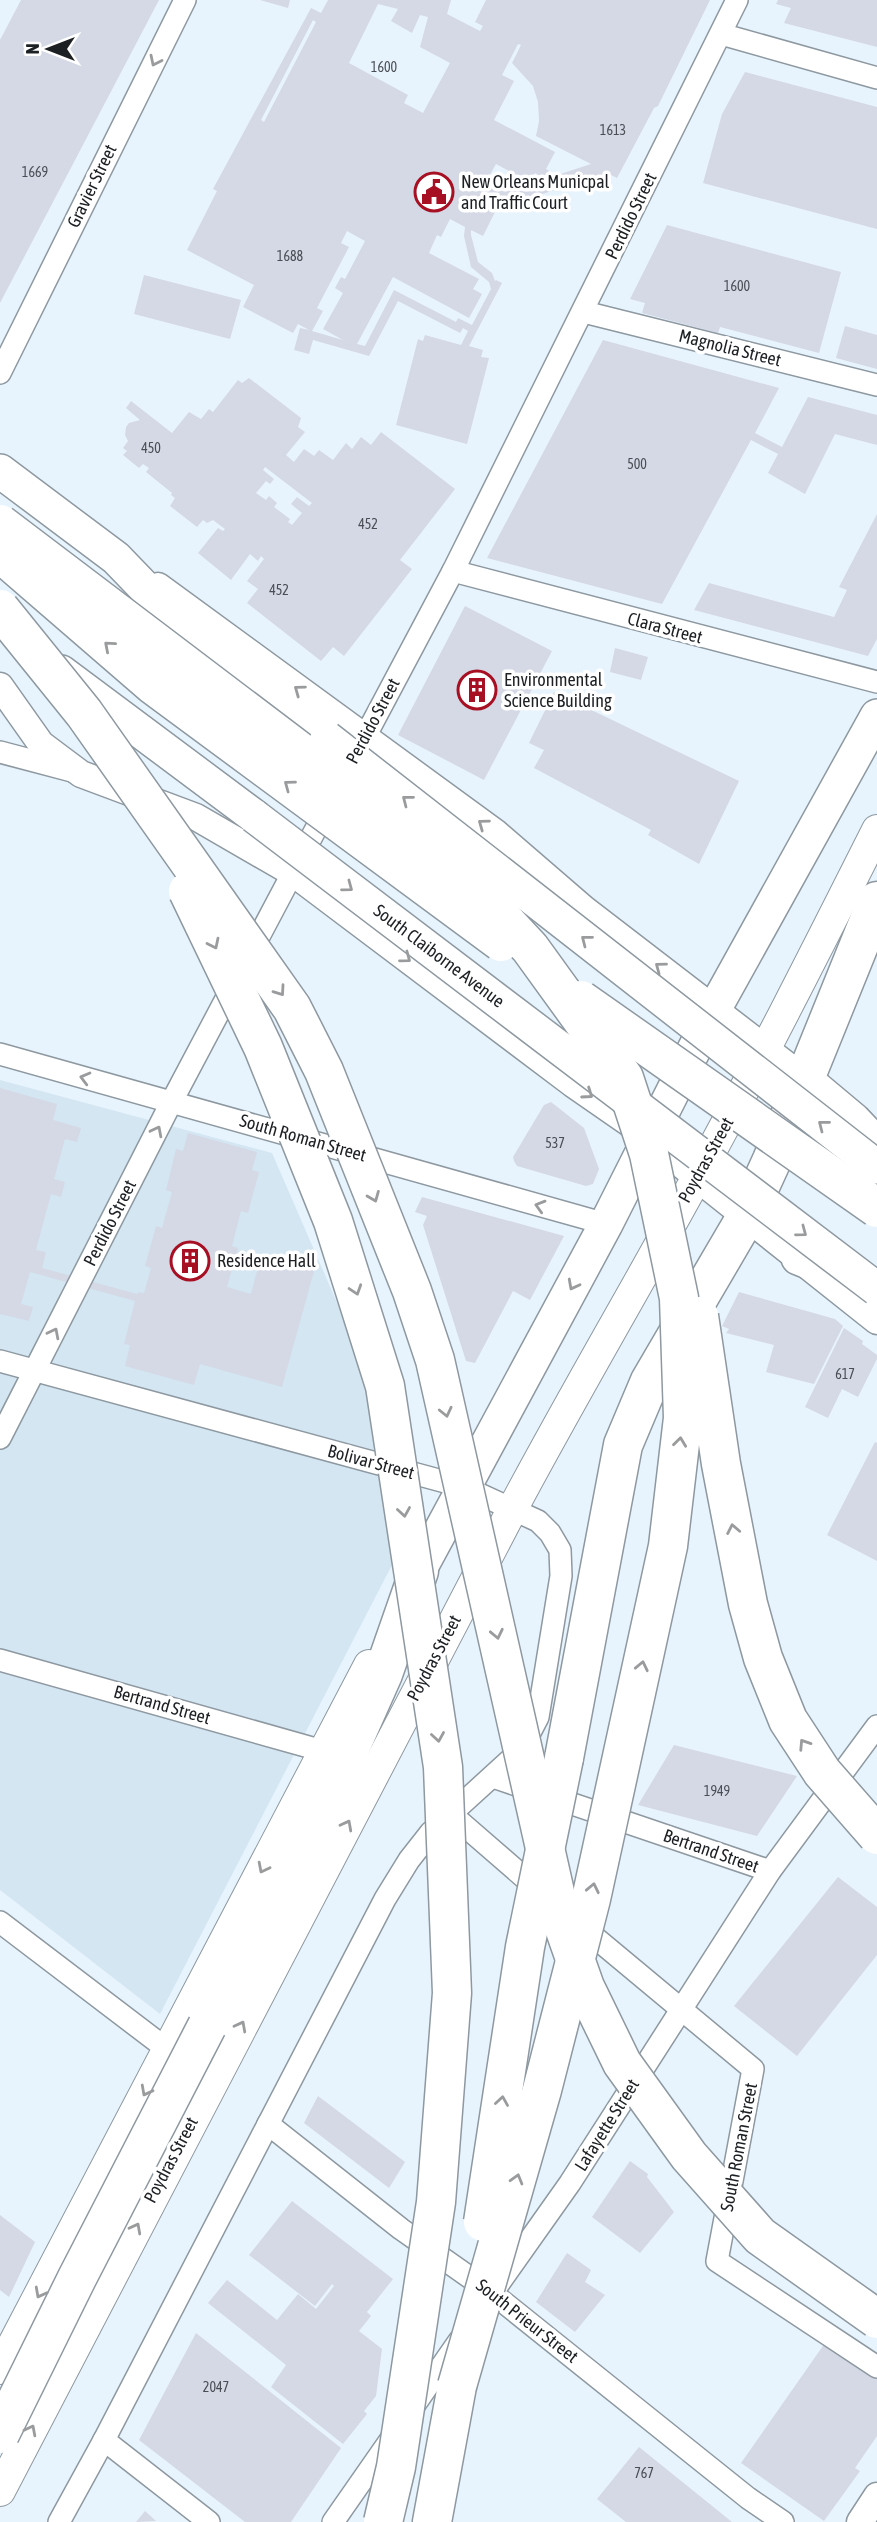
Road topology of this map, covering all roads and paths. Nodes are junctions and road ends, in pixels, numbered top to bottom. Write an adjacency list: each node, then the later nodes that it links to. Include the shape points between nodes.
1 (185, 0): 6 (street, Gravier Street, one-way to 6)
2 (737, 0): 3 (street, Perdido Street)
3 (721, 34): 4 (street); 5 (street, Perdido Street)
4 (877, 78)
5 (584, 312): 7 (street, Magnolia Street); 12 (street, Perdido Street)
6 (0, 373)
7 (877, 384)
8 (0, 471): 11 (main road)
9 (0, 524): 30 (highway, bridge, via 474,888 530,948 624,1078)
10 (0, 553): 34 (highway, one-way to 10, bridge, via 620,1028 153,685)
11 (116, 558): 18 (street, one-way to 11); 32 (main road, one-way to 11, bridge, via 171,615)
12 (453, 571): 15 (street, Clara Street); 18 (street, Perdido Street)
13 (0, 609): 21 (highway, bridge, via 84,713)
14 (0, 626): 39 (main road, South Claiborne Avenue, one-way to 39, bridge)
15 (877, 682)
16 (0, 686): 20 (street, South Claiborne Avenue, via 41,744)
17 (877, 716): 25 (main road)
18 (364, 738): 23 (street, Perdido Street); 25 (street, one-way to 18, via 584,909 496,833)
19 (0, 751): 20 (street)
20 (81, 774): 23 (street, South Claiborne Avenue, via 197,817)
21 (141, 795): 59 (highway, one-way to 59, bridge, via 292,1008 324,1071 412,1291 438,1373 561,1919 585,1987 622,2063 689,2156 760,2236); 71 (highway, one-way to 71, bridge, via 263,1047 333,1221 368,1328 385,1386 443,1768 452,1993 436,2202 396,2467)
22 (877, 830): 26 (main road, Poydras Street)
23 (293, 873): 29 (street, Perdido Street); 30 (street, South Claiborne Avenue, one-way to 30)
24 (877, 901): 28 (highway)
25 (715, 1008): 26 (street); 30 (main road)
26 (766, 1049): 28 (street); 33 (main road, Poydras Street)
27 (0, 1054): 29 (street, South Roman Street, one-way to 27)
28 (804, 1079): 31 (main road, via 854,1120 872,1139); 35 (highway)
29 (172, 1101): 36 (street, South Roman Street, one-way to 29); 42 (street, Perdido Street, one-way to 29)
30 (649, 1145): 33 (street, South Claiborne Avenue); 36 (main road); 52 (highway, one-way to 30, bridge, via 822,1772 788,1720 763,1658 721,1464 681,1218); 62 (highway, one-way to 30, bridge, via 591,1899 668,1546 683,1418 679,1298)
31 (877, 1156)
32 (877, 1167)
33 (697, 1178): 35 (street, South Claiborne Avenue); 45 (main road, Poydras Street)
34 (877, 1208)
35 (746, 1217): 37 (street, South Claiborne Avenue); 62 (highway, one-way to 35, bridge, via 525,1947 623,1445 650,1381)
36 (606, 1224): 44 (main road, one-way to 44)
37 (798, 1258): 38 (main road, via 846,1277); 40 (street, South Claiborne Avenue)
38 (877, 1282)
39 (877, 1289)
40 (877, 1321)
41 (0, 1361): 42 (street, Bolivar Street)
42 (35, 1370): 43 (street, Perdido Street); 44 (street, Bolivar Street)
43 (0, 1438)
44 (464, 1487): 45 (street, Bolivar Street); 46 (main road)
45 (513, 1508): 50 (street, Bolivar Street, via 550,1533 560,1550 561,1576 538,1717 521,1750); 63 (main road, Poydras Street, one-way to 45)
46 (420, 1569): 49 (main road); 64 (highway, bridge, via 383,1674 347,1755)
47 (0, 1660): 49 (street, Bertrand Street)
48 (877, 1726): 53 (street, Lafayette Street)
49 (323, 1751): 56 (main road, one-way to 56)
50 (493, 1777): 51 (street); 53 (street, Bertrand Street)
51 (451, 1814): 55 (street, South Roman Street); 57 (street, via 409,1860 385,1899)
52 (877, 1835)
53 (770, 1871): 55 (street, Lafayette Street)
54 (0, 1922): 56 (street)
55 (681, 2008): 58 (street, Lafayette Street, via 570,2183); 61 (street, South Roman Street, via 753,2069 717,2261)
56 (168, 2050): 60 (main road, one-way to 60)
57 (268, 2124): 58 (street, South Prieur Street, via 401,2229); 65 (street)
58 (492, 2292): 70 (street, Lafayette Street); 73 (street, South Prieur Street)
59 (877, 2319)
60 (1, 2365): 63 (street)
61 (877, 2367)
62 (457, 2386): 72 (highway)
63 (47, 2397): 66 (main road, Poydras Street, one-way to 63)
64 (0, 2434)
65 (104, 2440): 68 (street); 69 (street)
66 (0, 2491)
67 (877, 2496): 74 (street)
68 (59, 2522)
69 (209, 2522)
70 (333, 2522)
71 (383, 2522)
72 (432, 2522)
73 (783, 2522)
74 (860, 2522)

